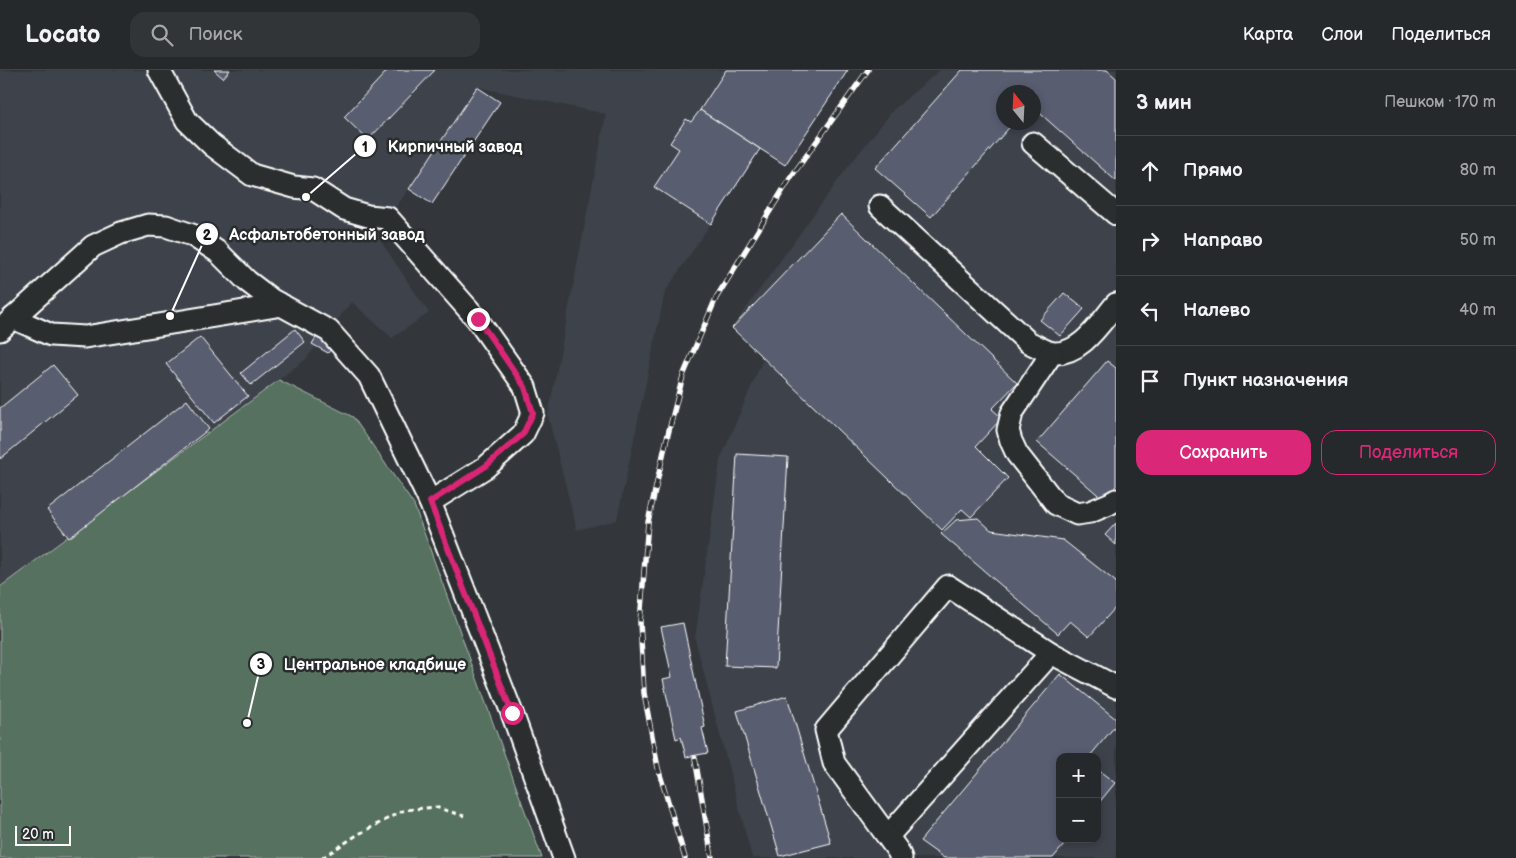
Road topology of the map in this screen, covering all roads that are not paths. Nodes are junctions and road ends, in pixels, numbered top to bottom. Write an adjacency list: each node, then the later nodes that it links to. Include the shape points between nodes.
1 (158, 70): 11 (street, via 187,121 252,175 313,189 344,209 388,218 478,319 525,387 533,413 523,434 486,466)
2 (1032, 143): 4 (street)
3 (880, 206): 9 (street, via 1028,342)
4 (1116, 214)
5 (1116, 304): 8 (street)
6 (282, 305): 7 (street, via 85,337 52,335); 7 (street, via 247,280 218,252 192,235 166,226 148,225 93,246); 11 (street, via 329,331 369,376)
7 (6, 324)
8 (1109, 328): 9 (street, via 1069,350)
9 (1052, 353): 10 (street, via 1012,413 1008,430 1011,441 1017,454 1056,504 1077,514 1090,512)
10 (1116, 500)
11 (430, 502): 15 (street)
12 (1051, 652): 13 (street); 14 (street); 14 (street, via 948,586 826,730 834,763)
13 (1116, 687)
14 (888, 836): 16 (street)
15 (564, 858)
16 (901, 858)

